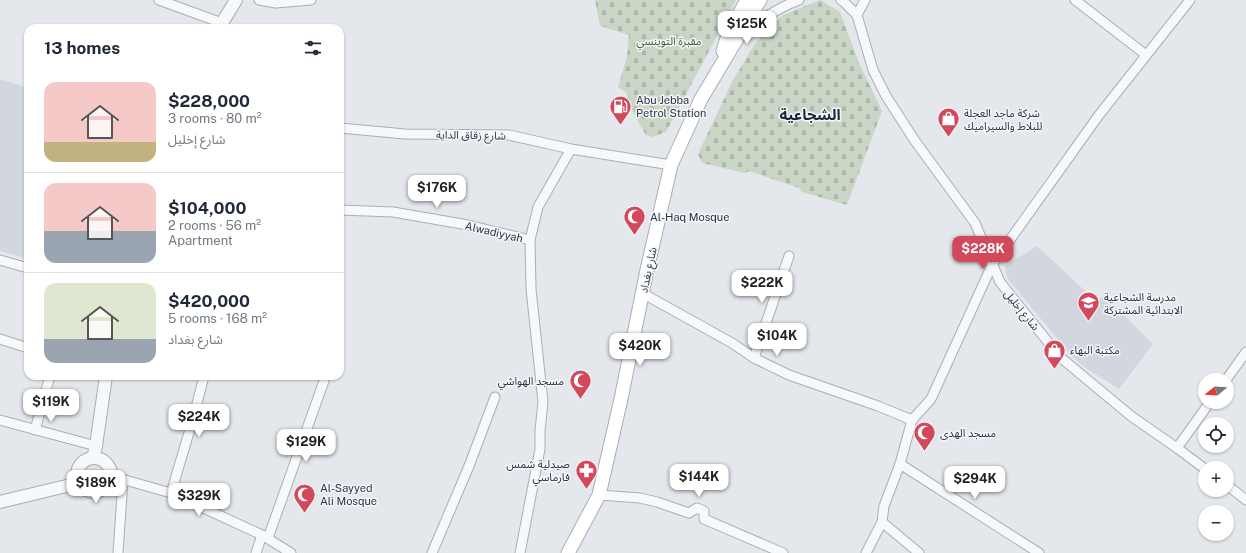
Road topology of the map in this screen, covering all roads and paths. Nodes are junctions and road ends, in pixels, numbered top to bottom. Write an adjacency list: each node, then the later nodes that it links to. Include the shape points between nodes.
1 (159, 0): 13 (street)
2 (236, 0): 14 (street)
3 (258, 0): 4 (street, via 276,3)
4 (311, 0)
5 (747, 0): 17 (main road, via 729,32)
6 (760, 0): 15 (main road, شارع بغداد)
7 (799, 0): 15 (street, via 762,18)
8 (841, 0): 12 (street)
9 (864, 0): 12 (street)
10 (1075, 0): 16 (street)
11 (1190, 0): 16 (street)
12 (858, 15): 25 (street, شارع إخليل, via 873,70 886,96 915,141 975,223)
13 (216, 24)
14 (222, 24)
15 (738, 36): 17 (main road, شارع بغداد)
16 (1146, 55): 25 (street, via 1099,115)
17 (714, 77): 20 (main road, شارع بغداد, via 701,99)
18 (344, 128): 19 (street, شارع زقاق الداية, via 405,134 509,135)
19 (570, 149): 20 (street, شارع زقاق الداية); 22 (street, via 538,207)
20 (671, 165): 27 (main road, شارع بغداد)
21 (344, 210): 22 (street, Alwadiyyah, via 393,212 468,225)
22 (530, 240): 61 (street, via 531,290 542,402 540,448)
23 (789, 256): 31 (street)
24 (0, 260): 26 (street)
25 (992, 265): 40 (street, via 931,399); 43 (street, شارع إخليل, via 1000,282 1060,357 1131,416)
26 (24, 267)
27 (642, 293): 31 (street); 52 (main road, شارع بغداد)
28 (0, 339): 29 (street)
29 (24, 347)
30 (1246, 352): 32 (street)
31 (754, 358): 40 (street, via 789,375)
32 (1231, 373)
33 (49, 380): 41 (street)
34 (105, 380): 42 (street)
35 (203, 380): 51 (street)
36 (324, 381): 56 (street)
37 (495, 397): 60 (street, via 470,466)
38 (1205, 409): 43 (street)
39 (0, 420): 41 (street)
40 (912, 420): 45 (street)
41 (35, 430): 42 (street)
42 (96, 446): 44 (street)
43 (1177, 448): 46 (street, شارع إخليل)
44 (93, 458): 47 (street, via 108,465); 49 (street, via 79,467)
45 (900, 464): 55 (street, via 884,506); 66 (street)
46 (1198, 464)
47 (111, 476): 48 (street); 49 (street, via 107,486 98,492 87,491)
48 (123, 480): 51 (street); 57 (street)
49 (79, 483): 54 (street)
50 (1234, 491): 53 (street)
51 (171, 493): 56 (street)
52 (599, 496): 62 (main road, شارع بغداد); 63 (street, via 640,498 690,513 697,508 704,511 704,519)
53 (1246, 500)
54 (0, 502)
55 (882, 522): 64 (street); 65 (street)
56 (265, 536): 58 (street); 59 (street)
57 (118, 553)
58 (256, 553)
59 (291, 553)
60 (432, 553)
61 (520, 553)
62 (568, 553)
63 (783, 553)
64 (866, 553)
65 (919, 553)
66 (1039, 553)

